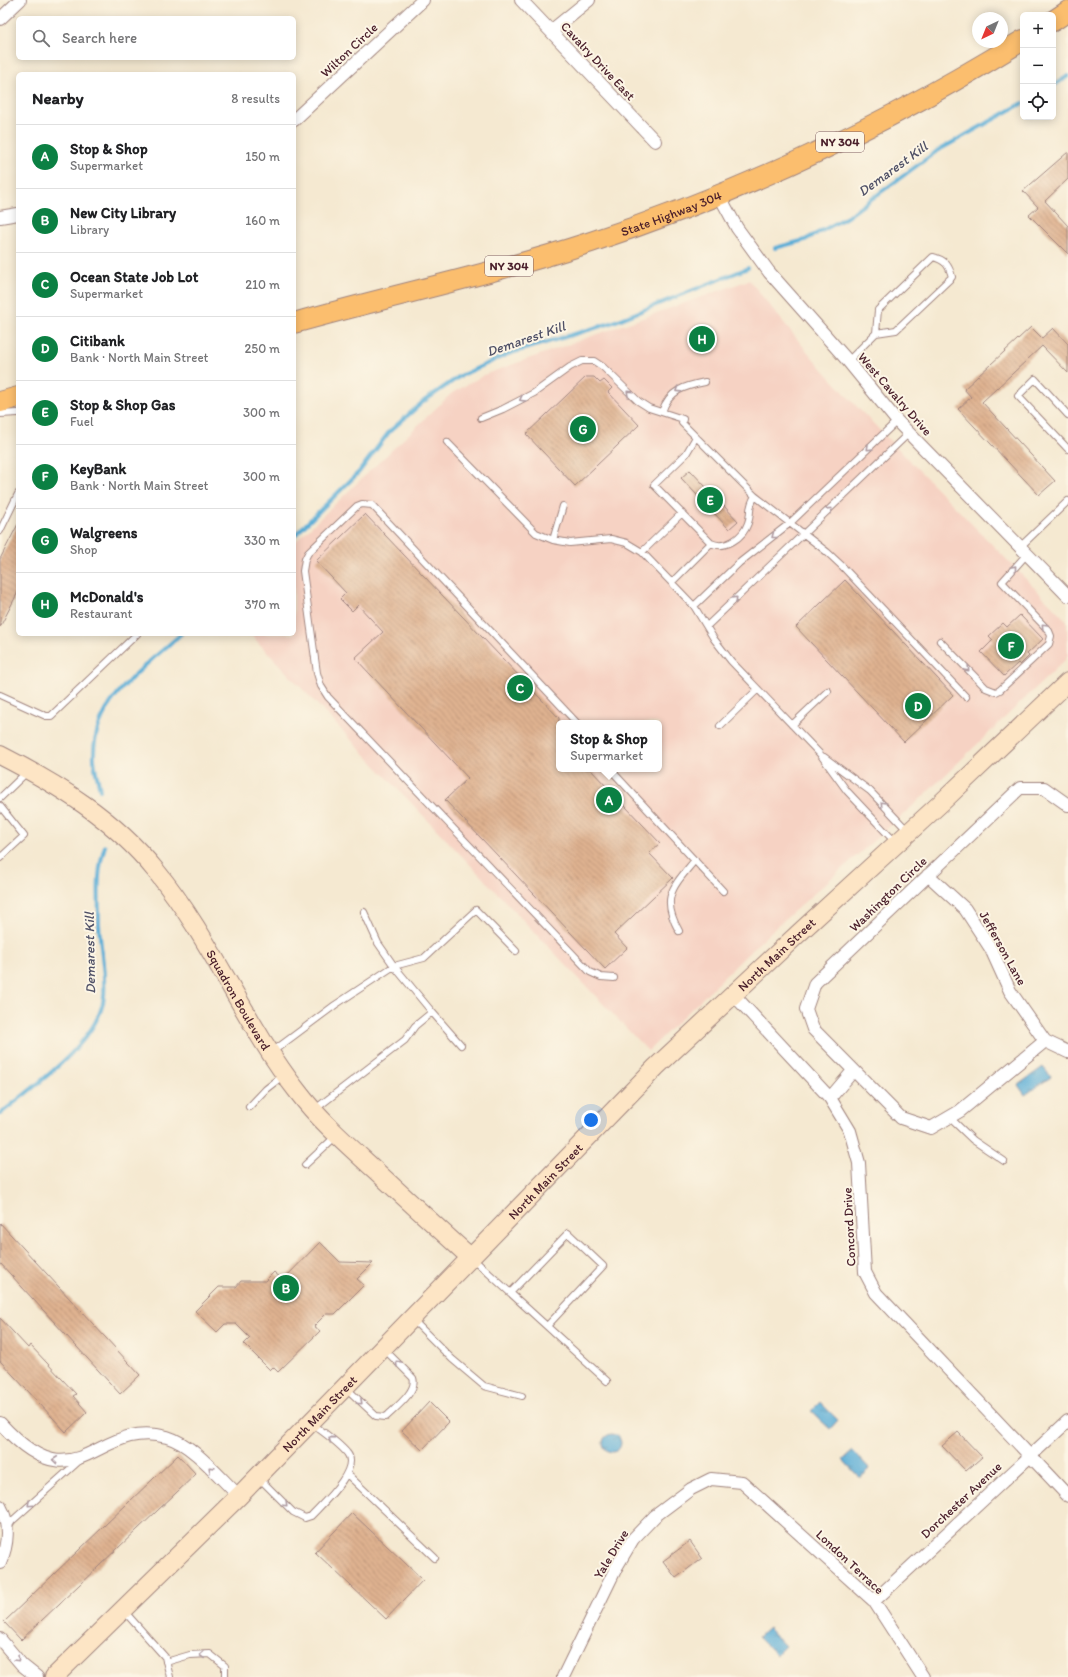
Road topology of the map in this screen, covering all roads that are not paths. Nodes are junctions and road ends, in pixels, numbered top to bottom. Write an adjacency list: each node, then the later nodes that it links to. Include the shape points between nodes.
1 (20, 0): 6 (street)
2 (423, 0): 10 (street, Wilton Circle)
3 (521, 0): 8 (street, Cavalry Drive East)
4 (589, 0): 8 (street)
5 (1068, 11): 7 (main road)
6 (0, 19)
7 (1056, 19)
8 (550, 31): 11 (street, Cavalry Drive East)
9 (1020, 42): 12 (main road, State Highway 304 / NY 304, via 957,80 866,129)
10 (296, 118)
11 (654, 141)
12 (719, 195): 15 (main road, State Highway 304 / NY 304, via 547,256); 17 (street, West Cavalry Drive, via 755,254)
13 (16, 214): 14 (street)
14 (0, 217)
15 (296, 322)
16 (876, 333): 16 (lane, via 878,310 933,257 942,259 950,267 952,277 896,330); 17 (lane)
17 (848, 361): 26 (street, West Cavalry Drive)
18 (705, 382): 22 (lane, one-way to 22, via 675,391 664,404)
19 (16, 398): 20 (main road)
20 (0, 402)
21 (16, 412): 23 (lane)
22 (662, 412): 25 (lane, one-way to 25, via 638,401 603,366 594,361 582,361 534,393); 28 (lane, via 683,419 682,423)
23 (0, 414)
24 (1068, 415): 30 (lane, via 1034,379 1018,396)
25 (481, 418)
26 (897, 421): 27 (street, West Cavalry Drive); 36 (lane, one-way to 36)
27 (909, 433): 38 (lane, one-way to 27); 41 (street, West Cavalry Drive)
28 (696, 437): 31 (lane); 35 (lane, via 686,454 654,485)
29 (447, 442): 39 (lane, via 530,527)
30 (1068, 449)
31 (755, 496): 36 (lane); 40 (lane, via 750,504 749,522 745,530 727,545 718,546)
32 (16, 498): 37 (lane)
33 (1068, 501): 41 (lane)
34 (563, 506): 39 (lane)
35 (682, 513): 40 (lane); 42 (lane)
36 (790, 523): 38 (lane); 45 (lane, one-way to 45, via 739,563)
37 (0, 531)
38 (805, 534): 46 (lane, one-way to 38); 53 (lane, via 842,566)
39 (553, 540): 42 (lane, via 570,543 611,539 627,543)
40 (711, 543): 43 (lane)
41 (1023, 551): 44 (street, West Cavalry Drive); 48 (lane, one-way to 41, via 986,688 996,692 1049,644 1049,631 1002,582)
42 (642, 552): 43 (lane)
43 (672, 582): 45 (lane)
44 (1068, 596)
45 (694, 606): 46 (lane)
46 (707, 626): 50 (lane, via 721,649)
47 (135, 636): 52 (lane, via 51,716)
48 (940, 641)
49 (1068, 682): 64 (street, North Main Street)
50 (758, 689): 55 (lane); 56 (lane)
51 (828, 691): 55 (lane)
52 (0, 695)
53 (966, 697)
54 (574, 720): 73 (lane, via 372,505 357,506 308,553 303,571 317,673 328,697 590,972 601,977)
55 (792, 725): 57 (lane)
56 (720, 726)
57 (820, 754): 64 (lane, via 847,792); 64 (lane, one-way to 57, via 870,791)
58 (0, 755): 59 (street, Squadron Boulevard)
59 (29, 770): 61 (lane); 79 (street, Squadron Boulevard, via 97,813 118,830 156,870 188,916)
60 (613, 772): 66 (lane)
61 (0, 798)
62 (1068, 805): 67 (street, Washington Circle, via 1044,788 1020,788)
63 (0, 806): 65 (lane, via 24,836)
64 (903, 838): 74 (street, North Main Street)
65 (0, 858)
66 (695, 860): 68 (lane); 70 (lane, via 671,893 670,912)
67 (928, 875): 76 (street, Jefferson Lane, via 966,909 991,950 1010,991); 80 (street, Washington Circle, via 814,983 806,1009 814,1029)
68 (723, 891)
69 (364, 912): 72 (lane, via 378,944)
70 (678, 931)
71 (516, 951): 72 (lane, via 476,910 424,958)
72 (394, 966): 75 (lane); 79 (lane)
73 (614, 978)
74 (733, 994): 82 (street, Concord Drive); 89 (street, North Main Street, via 646,1077)
75 (432, 1012): 77 (lane); 84 (lane, via 415,1026 405,1040)
76 (1045, 1042): 78 (street); 85 (street, Washington Circle, via 960,1111)
77 (461, 1045)
78 (1068, 1052)
79 (271, 1053): 81 (street, Squadron Boulevard)
80 (853, 1071): 82 (street); 85 (street, Washington Circle, via 901,1118 931,1128)
81 (285, 1074): 83 (lane); 84 (street, Squadron Boulevard)
82 (830, 1098): 101 (street, Concord Drive, via 850,1131 859,1163 865,1272 876,1293)
83 (249, 1107)
84 (313, 1111): 86 (street, Squadron Boulevard)
85 (949, 1117): 87 (lane, via 973,1140)
86 (337, 1135): 88 (lane); 89 (street, Squadron Boulevard)
87 (1004, 1162)
88 (305, 1165)
89 (470, 1257): 90 (lane); 91 (street, North Main Street)
90 (511, 1292): 92 (lane); 92 (lane, via 568,1233 603,1266)
91 (411, 1318): 93 (street, North Main Street); 96 (lane, via 484,1386)
92 (547, 1326): 94 (lane)
93 (383, 1348): 95 (street, North Main Street); 95 (lane, one-way to 93, via 376,1416 386,1417 415,1386 413,1378)
94 (607, 1381)
95 (345, 1387): 98 (street, North Main Street)
96 (522, 1396)
97 (1068, 1420): 101 (street, Dorchester Avenue)
98 (311, 1422): 102 (lane, one-way to 98, via 351,1462 347,1453); 103 (street, North Main Street)
99 (0, 1423): 100 (street, one-way to 99, via 67,1460 42,1457 19,1443)
100 (92, 1453): 105 (street, one-way to 100, via 194,1453 167,1437 146,1434 131,1436); 108 (lane, one-way to 108, via 69,1468 12,1521)
101 (1029, 1455): 106 (street, Concord Drive); 111 (street, Dorchester Avenue)
102 (346, 1474): 103 (lane, one-way to 102, via 293,1512 305,1518 311,1516); 109 (lane)
103 (258, 1477): 105 (street, North Main Street)
104 (742, 1482): 111 (street, London Terrace); 119 (street, Yale Drive, via 711,1478 691,1489 655,1516 633,1539 617,1566)
105 (239, 1496): 112 (street, North Main Street)
106 (1068, 1496)
107 (0, 1506): 108 (street)
108 (7, 1531): 110 (street, via 6,1547)
109 (436, 1558)
110 (0, 1563)
111 (874, 1601): 120 (street, London Terrace)
112 (123, 1610): 114 (lane, via 156,1644); 116 (street, North Main Street)
113 (0, 1639): 115 (street, one-way to 115)
114 (166, 1662): 117 (lane); 118 (lane, one-way to 114, via 224,1666 210,1654 190,1655)
115 (37, 1677)
116 (54, 1677)
117 (170, 1677)
118 (225, 1677)
119 (563, 1677)
120 (923, 1677)

